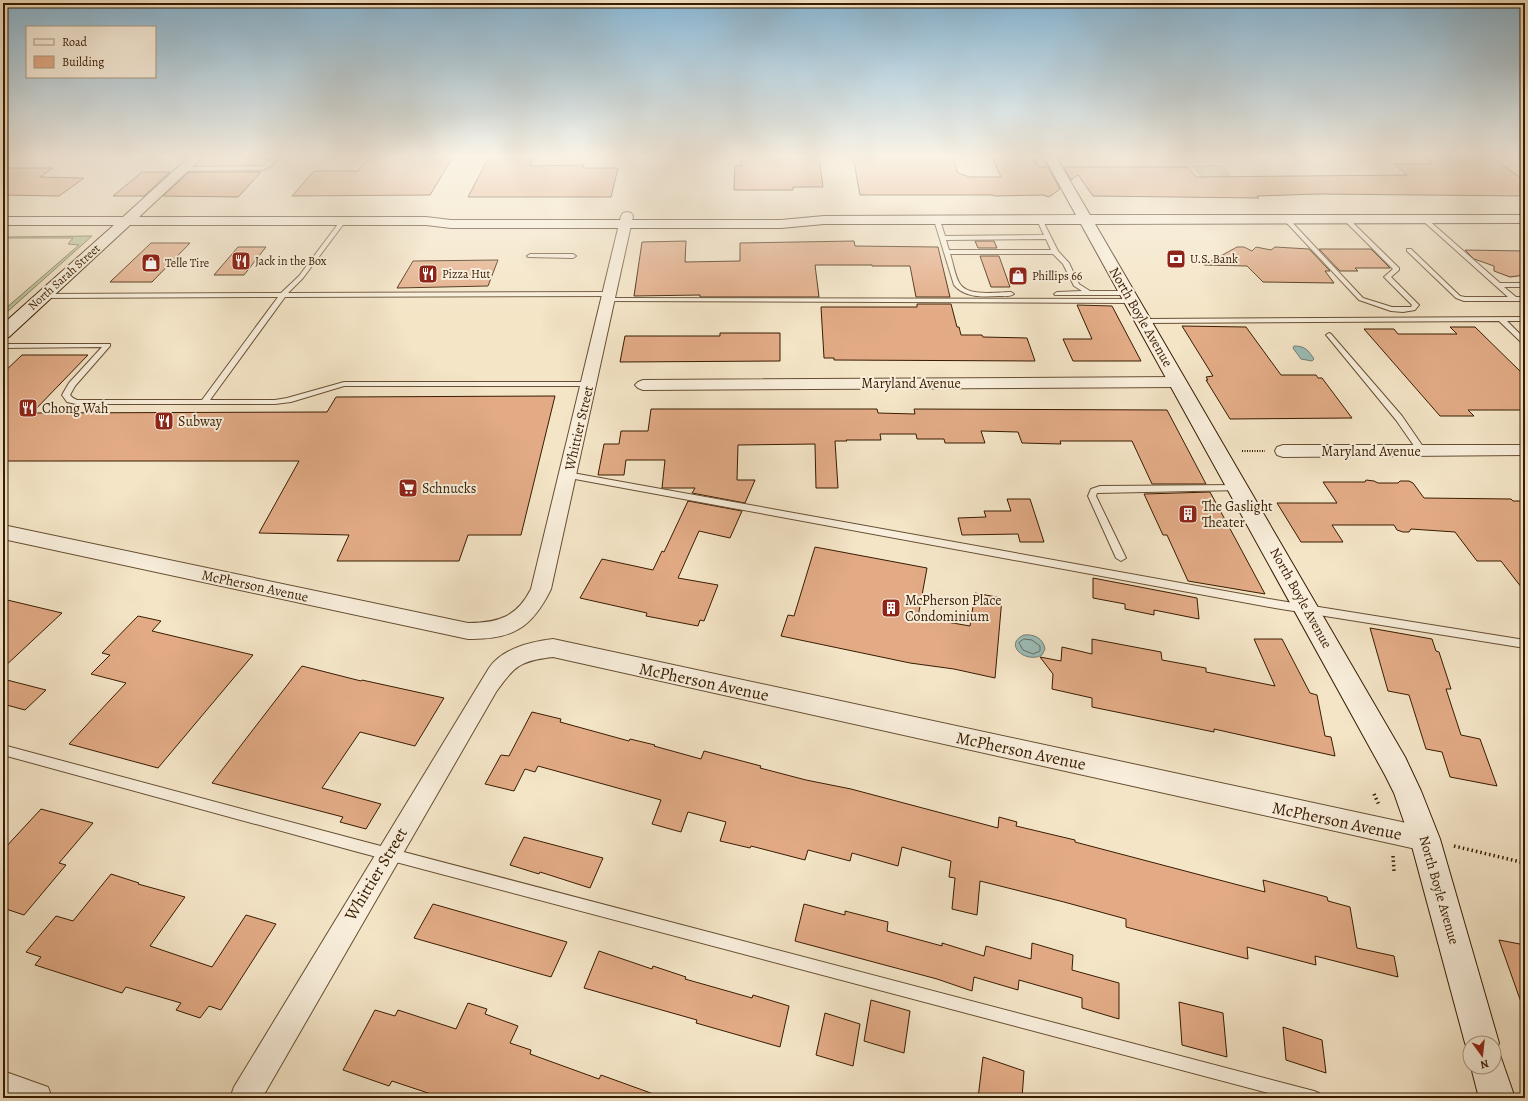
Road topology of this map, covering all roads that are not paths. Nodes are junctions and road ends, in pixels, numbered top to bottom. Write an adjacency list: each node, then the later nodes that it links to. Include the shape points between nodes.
1 (140, 208): 12 (main road, North Sarah Street)
2 (1079, 208): 10 (main road, North Boyle Avenue)
3 (1286, 219): 4 (main road); 4 (lane, via 1361,299 1390,309 1413,309 1416,305 1388,277 1397,269); 10 (main road)
4 (1346, 219): 5 (main road)
5 (1424, 219): 6 (main road); 21 (lane)
6 (1525, 219)
7 (626, 220): 8 (main road, via 782,224 824,220); 13 (main road, via 451,224 426,221); 28 (street, Whittier Street)
8 (937, 220): 9 (main road); 15 (lane)
9 (1040, 220): 10 (main road); 14 (lane)
10 (1086, 220): 31 (main road, North Boyle Avenue)
11 (3, 221): 12 (main road)
12 (126, 221): 13 (main road); 27 (main road, North Sarah Street)
13 (343, 221): 26 (lane, via 301,277)
14 (1048, 237): 15 (lane); 18 (lane)
15 (942, 238): 17 (lane)
16 (1409, 250): 29 (lane, via 1458,297)
17 (946, 252): 18 (lane); 24 (lane, via 957,285 962,291 971,294)
18 (1055, 252): 23 (lane, via 1066,262 1076,285)
19 (530, 256): 20 (lane)
20 (573, 256)
21 (1499, 285): 22 (lane); 29 (lane)
22 (1525, 285)
23 (1089, 292): 25 (lane); 31 (lane)
24 (1011, 294)
25 (1057, 294)
26 (283, 295): 27 (lane); 28 (lane); 41 (lane)
27 (44, 296): 34 (main road, North Sarah Street)
28 (609, 297): 31 (lane); 39 (street, Whittier Street)
29 (1514, 299): 30 (lane)
30 (1525, 299)
31 (1134, 305): 32 (lane); 38 (main road, North Boyle Avenue)
32 (1501, 319): 33 (lane); 36 (lane)
33 (1525, 319)
34 (3, 333)
35 (1329, 335): 44 (lane, via 1399,418)
36 (1525, 343)
37 (3, 346): 41 (lane, via 108,345 66,395 76,402)
38 (1178, 382): 40 (street, Maryland Avenue); 46 (main road, North Boyle Avenue)
39 (588, 384): 41 (lane, via 344,384 275,402); 45 (street, Whittier Street)
40 (643, 385)
41 (204, 402)
42 (1525, 450): 44 (street, Maryland Avenue)
43 (1282, 451): 44 (street, Maryland Avenue)
44 (1422, 451)
45 (568, 475): 49 (lane); 50 (street, Whittier Street, via 541,589 530,610)
46 (1238, 488): 48 (lane, via 1094,491 1094,503); 49 (main road, North Boyle Avenue)
47 (3, 532): 50 (street, McPherson Avenue, via 468,631 484,632)
48 (1121, 558)
49 (1306, 608): 51 (lane); 54 (main road, North Boyle Avenue, via 1395,766)
50 (507, 626)
51 (1525, 644)
52 (516, 657): 54 (street, McPherson Avenue, via 536,650 553,648); 55 (street, Whittier Street, via 499,669)
53 (3, 750): 55 (lane)
54 (1425, 839): 56 (main road, North Boyle Avenue)
55 (388, 854): 60 (street, Whittier Street); 61 (lane)
56 (1480, 1035)
57 (1490, 1075): 62 (main road)
58 (3, 1086): 59 (street)
59 (37, 1098)
60 (245, 1098)
61 (1314, 1098)
62 (1497, 1098)

